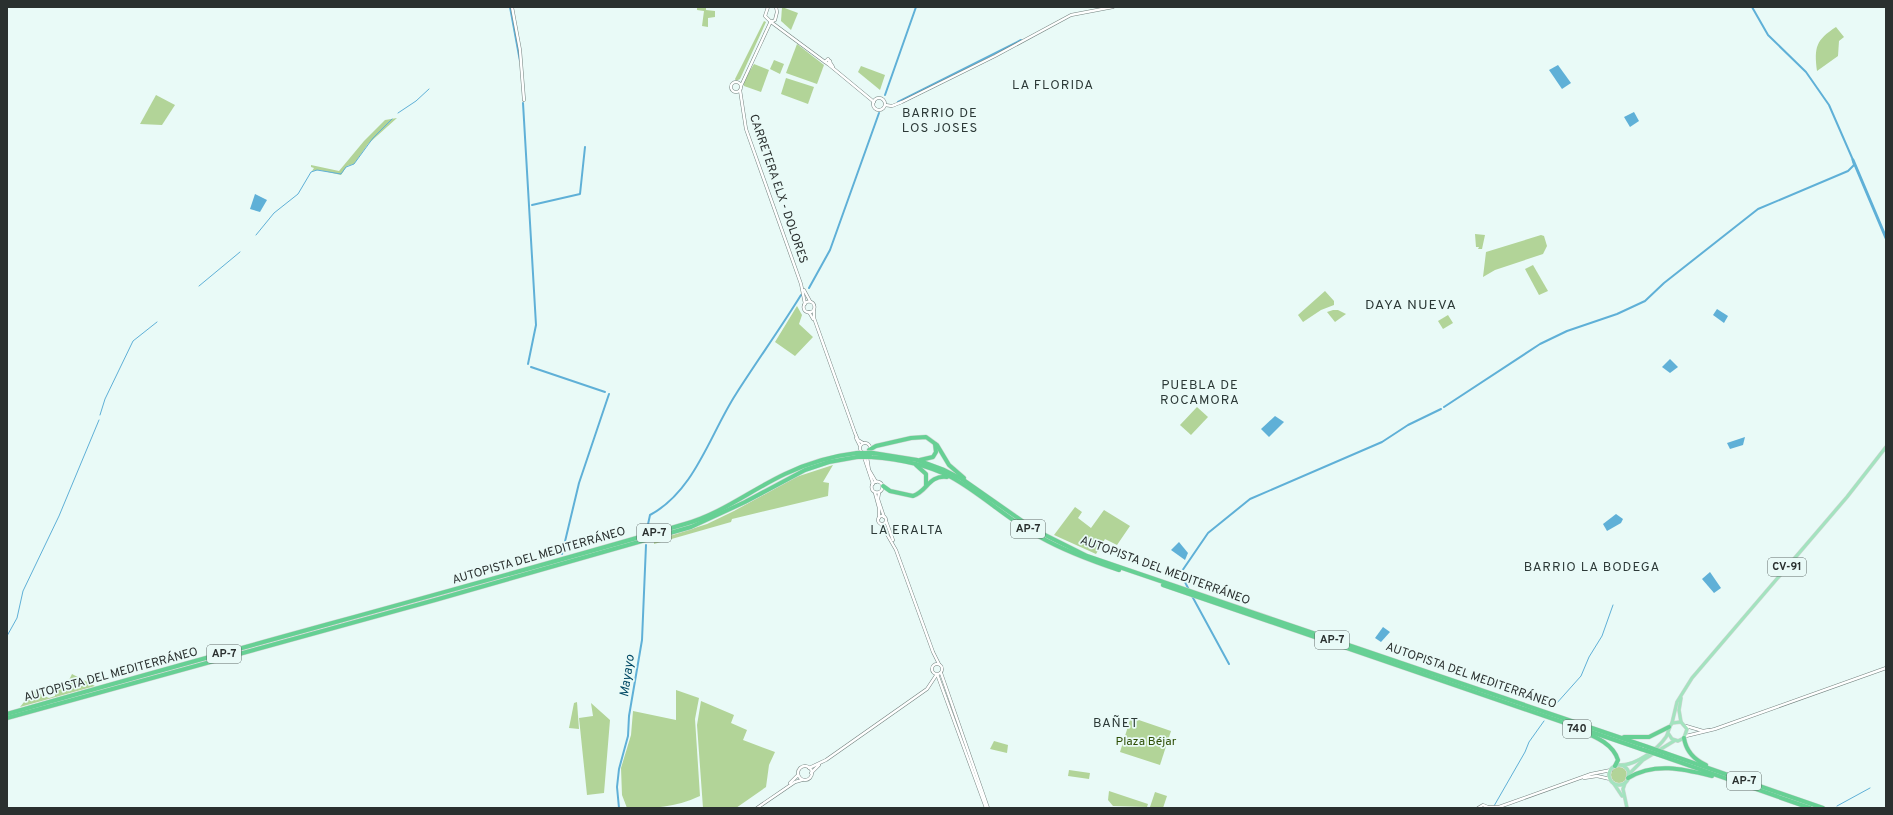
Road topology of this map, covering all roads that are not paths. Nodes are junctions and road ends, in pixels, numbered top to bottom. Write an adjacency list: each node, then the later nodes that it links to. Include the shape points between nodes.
1 (512, 7): 17 (main road, via 520,50)
2 (768, 7): 6 (main road, via 765,16)
3 (776, 7): 5 (main road)
4 (1113, 7): 20 (main road, via 1071,15 902,102)
5 (776, 18): 7 (main road); 9 (main road)
6 (767, 20): 7 (main road); 8 (main road)
7 (771, 22): 8 (main road); 9 (main road)
8 (768, 27): 10 (main road)
9 (778, 27): 15 (main road, via 824,60 828,59 836,70)
10 (742, 79): 11 (main road); 12 (main road)
11 (737, 82): 12 (main road); 14 (main road, via 730,86)
12 (741, 86): 13 (main road)
13 (740, 90): 14 (main road); 18 (main road, CARRETERA ELX - DOLORES)
14 (735, 92): 18 (main road, CARRETERA ELX - DOLORES)
15 (866, 94): 16 (main road); 19 (main road)
16 (876, 98): 19 (main road); 20 (main road, via 883,99)
17 (524, 100)
18 (740, 100): 21 (main road, CARRETERA ELX - DOLORES, via 746,130)
19 (874, 102): 20 (main road, via 874,107 878,110 884,109)
20 (885, 106)
21 (801, 284): 22 (main road, CARRETERA ELX - DOLORES); 23 (main road, CARRETERA ELX - DOLORES)
22 (811, 301): 23 (main road); 24 (main road)
23 (805, 304): 25 (main road, via 805,310)
24 (814, 310): 25 (main road); 27 (main road, via 855,433 858,440)
25 (809, 312): 28 (main road)
26 (934, 442): 30 (highway, via 918,436 876,446); 33 (highway, via 936,449 933,456); 39 (highway, via 952,469)
27 (863, 443): 28 (main road); 30 (main road)
28 (860, 446): 30 (main road, via 861,451)
29 (1886, 447): 55 (main road, CV-91, via 1868,473)
30 (869, 451): 31 (highway, AUTOPISTA DEL MEDITERRÁNEO / AP-7, bridge); 32 (highway, AUTOPISTA DEL MEDITERRÁNEO / AP-7); 33 (highway, AUTOPISTA DEL MEDITERRÁNEO / AP-7); 35 (main road, via 869,470); 36 (main road, via 866,466)
31 (857, 455): 58 (highway, AUTOPISTA DEL MEDITERRÁNEO / AP-7, via 838,455 804,466 746,497 691,522 442,594); 59 (highway, AUTOPISTA DEL MEDITERRÁNEO / AP-7, via 798,473 745,502 691,527)
32 (904, 460): 34 (highway, AUTOPISTA DEL MEDITERRÁNEO / AP-7); 38 (highway, via 925,472)
33 (917, 460): 39 (highway, AUTOPISTA DEL MEDITERRÁNEO / AP-7, via 948,472)
34 (951, 477): 38 (highway, via 937,477); 47 (highway, AUTOPISTA DEL MEDITERRÁNEO / AP-7, via 1040,537 1084,558)
35 (876, 482): 36 (main road); 37 (main road)
36 (873, 484): 41 (main road)
37 (883, 486): 40 (highway); 42 (main road)
38 (925, 487): 40 (highway, via 913,496)
39 (978, 490): 47 (highway, AUTOPISTA DEL MEDITERRÁNEO / AP-7, via 1035,530 1064,545)
40 (890, 491): 42 (highway)
41 (874, 492): 42 (main road); 43 (main road)
42 (880, 492): 44 (main road, via 879,502)
43 (879, 518): 44 (main road); 45 (main road)
44 (885, 519): 45 (main road); 46 (main road)
45 (881, 524): 46 (main road)
46 (896, 550): 48 (main road)
47 (1191, 593): 57 (highway, AUTOPISTA DEL MEDITERRÁNEO / AP-7); 66 (highway, AUTOPISTA DEL MEDITERRÁNEO / AP-7)
48 (932, 652): 49 (main road); 50 (main road)
49 (939, 664): 50 (main road); 53 (main road, via 942,668)
50 (934, 665): 52 (main road)
51 (1886, 668): 64 (main road)
52 (934, 673): 54 (main road); 56 (main road, via 932,680)
53 (941, 673): 54 (main road); 90 (main road)
54 (937, 674): 56 (main road, via 927,689); 90 (main road)
55 (1686, 687): 60 (main road, CV-91, via 1679,706); 61 (main road, CV-91, via 1677,702)
56 (920, 693): 71 (main road)
57 (1520, 707): 69 (highway, AUTOPISTA DEL MEDITERRÁNEO / AP-7); 73 (highway, 740, via 1599,739 1616,754 1618,762)
58 (7, 714)
59 (7, 718)
60 (1681, 722): 61 (main road); 62 (main road)
61 (1672, 723): 63 (main road, CV-91)
62 (1686, 726): 64 (main road, via 1703,731); 67 (main road)
63 (1669, 727): 65 (main road, CV-91); 66 (highway, via 1648,737)
64 (1715, 729): 67 (main road)
65 (1668, 733): 68 (main road); 72 (main road, via 1661,743 1646,755)
66 (1619, 737): 69 (highway, AUTOPISTA DEL MEDITERRÁNEO / AP-7)
67 (1685, 737): 68 (main road); 82 (highway, via 1690,753 1702,763)
68 (1675, 740): 78 (main road, via 1643,760)
69 (1643, 748): 70 (highway, AUTOPISTA DEL MEDITERRÁNEO / AP-7, bridge)
70 (1664, 755): 80 (highway, AUTOPISTA DEL MEDITERRÁNEO / AP-7); 82 (highway, AUTOPISTA DEL MEDITERRÁNEO / AP-7)
71 (826, 760): 74 (main road); 76 (main road)
72 (1621, 765): 73 (main road); 78 (main road, via 1627,770)
73 (1615, 766): 75 (main road)
74 (809, 768): 76 (main road); 77 (main road, via 802,767)
75 (1611, 770): 79 (main road); 83 (main road)
76 (811, 773): 81 (main road, via 808,779)
77 (798, 775): 81 (main road); 85 (main road)
78 (1627, 778): 80 (highway, via 1648,769 1663,767); 84 (main road, via 1619,784); 86 (main road, via 1623,789)
79 (1610, 779): 83 (main road, via 1597,776); 84 (main road)
80 (1729, 779): 93 (highway, AUTOPISTA DEL MEDITERRÁNEO / AP-7)
81 (802, 780): 85 (main road)
82 (1741, 780): 94 (highway, AUTOPISTA DEL MEDITERRÁNEO / AP-7)
83 (1570, 781): 88 (main road)
84 (1613, 782): 86 (main road)
85 (784, 789): 89 (main road)
86 (1625, 803): 92 (main road)
87 (1490, 807): 88 (main road); 91 (main road, via 1483,805)
88 (1498, 807)
89 (757, 808)
90 (987, 808)
91 (1478, 808)
92 (1627, 808)
93 (1810, 808)
94 (1823, 808)

